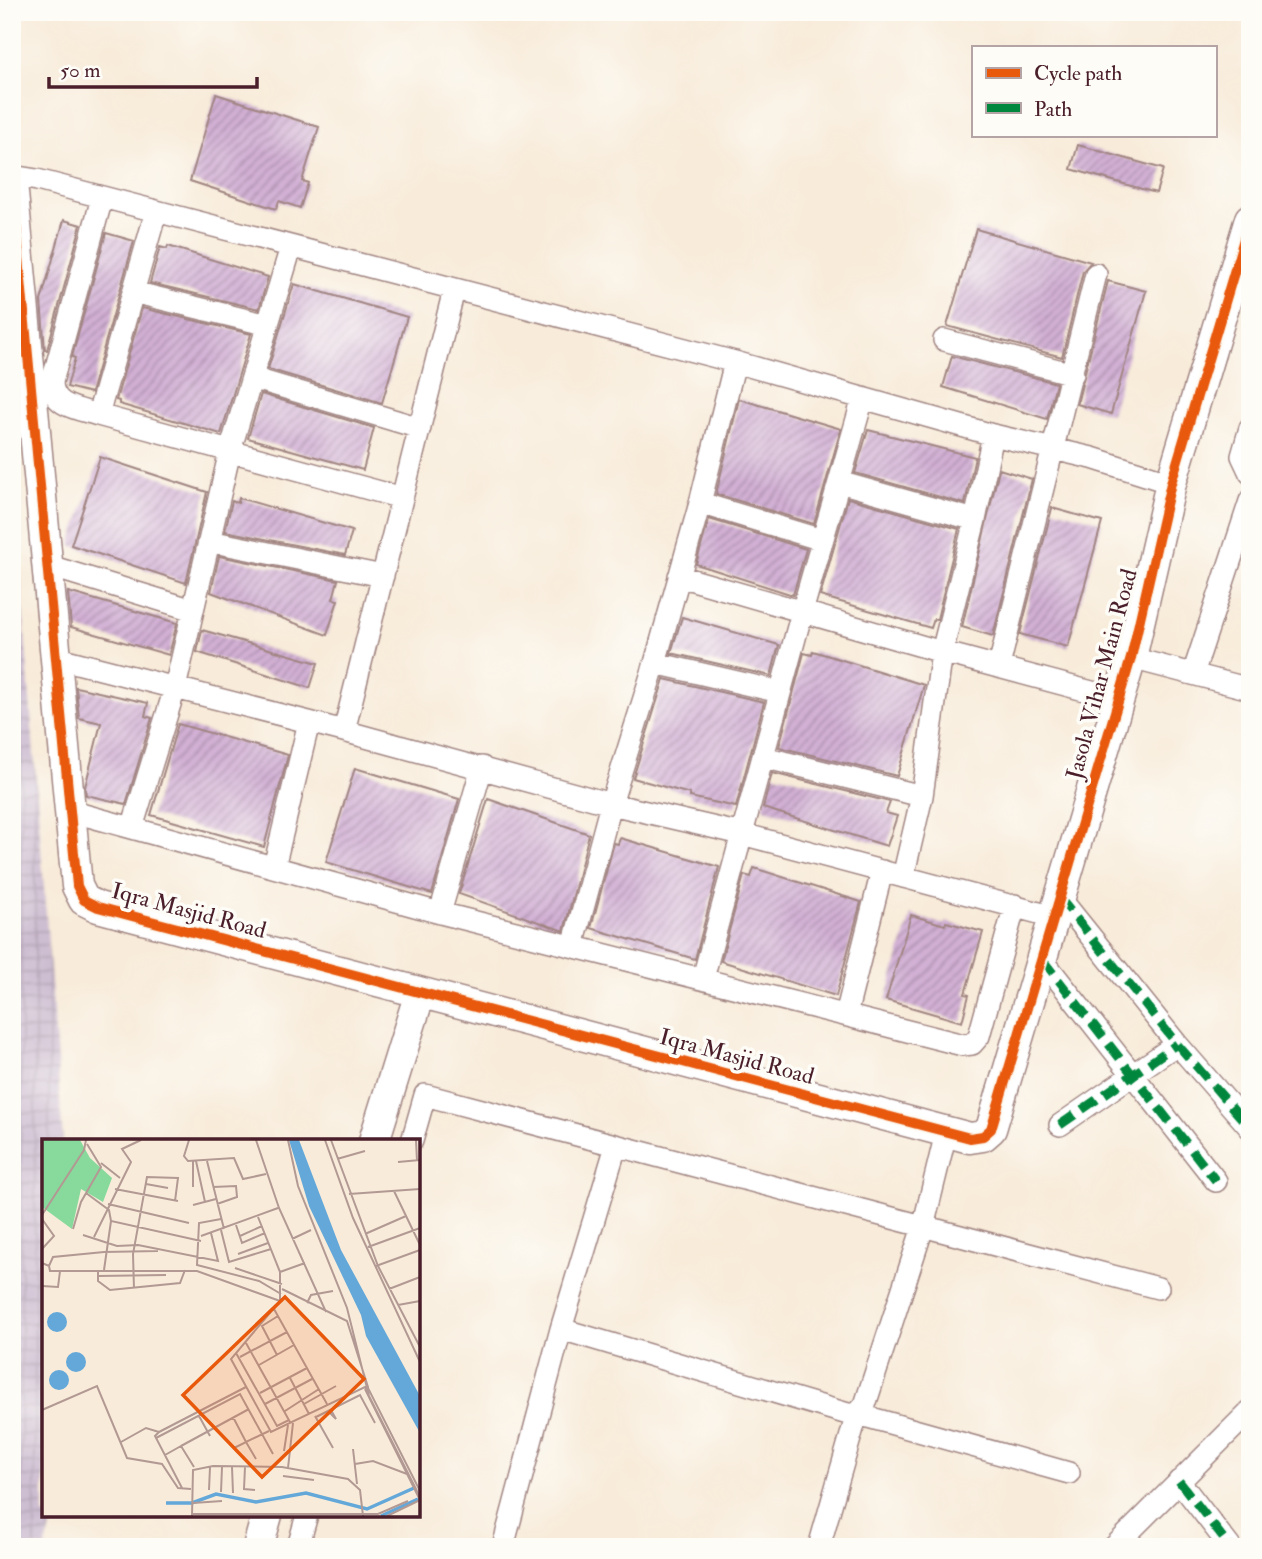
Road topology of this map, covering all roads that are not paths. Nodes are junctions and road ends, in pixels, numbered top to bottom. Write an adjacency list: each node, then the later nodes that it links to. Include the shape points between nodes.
1 (12, 176): 3 (street)
2 (12, 181): 32 (street, Iqra Masjid Road)
3 (102, 198): 4 (street); 16 (street, via 52,392 64,404)
4 (156, 212): 6 (street); 9 (street)
5 (1250, 219): 24 (street, Jasola Vihar Main Road)
6 (291, 247): 8 (street); 10 (street)
7 (1097, 274): 13 (street)
8 (454, 290): 12 (street); 17 (street)
9 (133, 292): 10 (street); 16 (street)
10 (268, 325): 14 (street)
11 (944, 340): 13 (street)
12 (735, 362): 15 (street); 27 (street)
13 (1073, 373): 20 (street)
14 (252, 378): 17 (street); 21 (street)
15 (863, 398): 19 (street); 23 (street)
16 (98, 415): 21 (street)
17 (420, 428): 25 (street)
18 (1250, 428): 22 (street, via 1242,456)
19 (993, 435): 20 (street); 28 (street)
20 (1055, 449): 24 (street); 41 (street)
21 (230, 451): 25 (street); 31 (street)
22 (1250, 473)
23 (839, 482): 28 (street); 30 (street)
24 (1171, 483): 39 (street, Jasola Vihar Main Road)
25 (402, 498): 33 (street)
26 (1250, 501): 29 (street)
27 (700, 503): 30 (street); 34 (street)
28 (975, 520): 37 (street)
29 (1246, 527): 42 (street)
30 (822, 540): 36 (street)
31 (209, 541): 33 (street); 35 (street)
32 (46, 565): 35 (street); 38 (street, Iqra Masjid Road)
33 (383, 576): 48 (street)
34 (679, 576): 36 (street); 40 (street)
35 (193, 610): 43 (street)
36 (802, 612): 37 (street); 45 (street)
37 (942, 652): 41 (street); 51 (street)
38 (54, 657): 43 (street); 53 (street, Iqra Masjid Road)
39 (1131, 658): 42 (street); 46 (street, Jasola Vihar Main Road)
40 (655, 663): 45 (street); 52 (street)
41 (999, 666): 46 (street)
42 (1193, 674): 44 (street)
43 (175, 688): 47 (street); 54 (street)
44 (1250, 689)
45 (780, 692): 49 (street)
46 (1118, 699): 60 (street, Jasola Vihar Main Road)
47 (309, 722): 48 (street); 56 (street)
48 (344, 731): 50 (street)
49 (763, 757): 51 (street); 55 (street)
50 (482, 767): 52 (street); 61 (street)
51 (922, 796): 58 (street)
52 (611, 804): 55 (street); 62 (street)
53 (70, 811): 54 (street); 65 (street, Iqra Masjid Road, via 77,886 84,900)
54 (132, 828): 56 (street)
55 (742, 834): 57 (street); 64 (street)
56 (274, 867): 61 (street)
57 (882, 871): 58 (street); 66 (street)
58 (903, 877): 59 (street)
59 (1015, 905): 60 (street); 66 (street, via 979,1036 972,1044)
60 (1057, 907): 63 (street, Jasola Vihar Main Road); 67 (street)
61 (439, 913): 62 (street)
62 (573, 946): 64 (street)
63 (1042, 959): 68 (street); 72 (street, Jasola Vihar Main Road, via 991,1129)
64 (703, 978): 66 (street)
65 (420, 993): 71 (street, Iqra Masjid Road); 73 (street)
66 (846, 1015)
67 (1177, 1044): 68 (street); 70 (street)
68 (1130, 1075): 69 (street); 76 (street)
69 (1060, 1125)
70 (1250, 1128)
71 (946, 1133): 72 (street, Iqra Masjid Road); 77 (street)
72 (984, 1136)
73 (375, 1139)
74 (413, 1139): 75 (street, via 425,1095)
75 (617, 1146): 77 (street); 79 (street)
76 (1216, 1181)
77 (923, 1227): 78 (street); 81 (street, via 865,1405)
78 (1158, 1288)
79 (561, 1329): 81 (street); 88 (street)
80 (1250, 1411): 83 (street)
81 (857, 1414): 82 (street); 89 (street)
82 (1069, 1473)
83 (1179, 1481): 90 (street); 91 (street)
84 (266, 1517): 86 (street)
85 (306, 1517): 87 (street)
86 (258, 1547)
87 (298, 1547)
88 (503, 1547)
89 (819, 1547)
90 (1114, 1547)
91 (1230, 1547)

